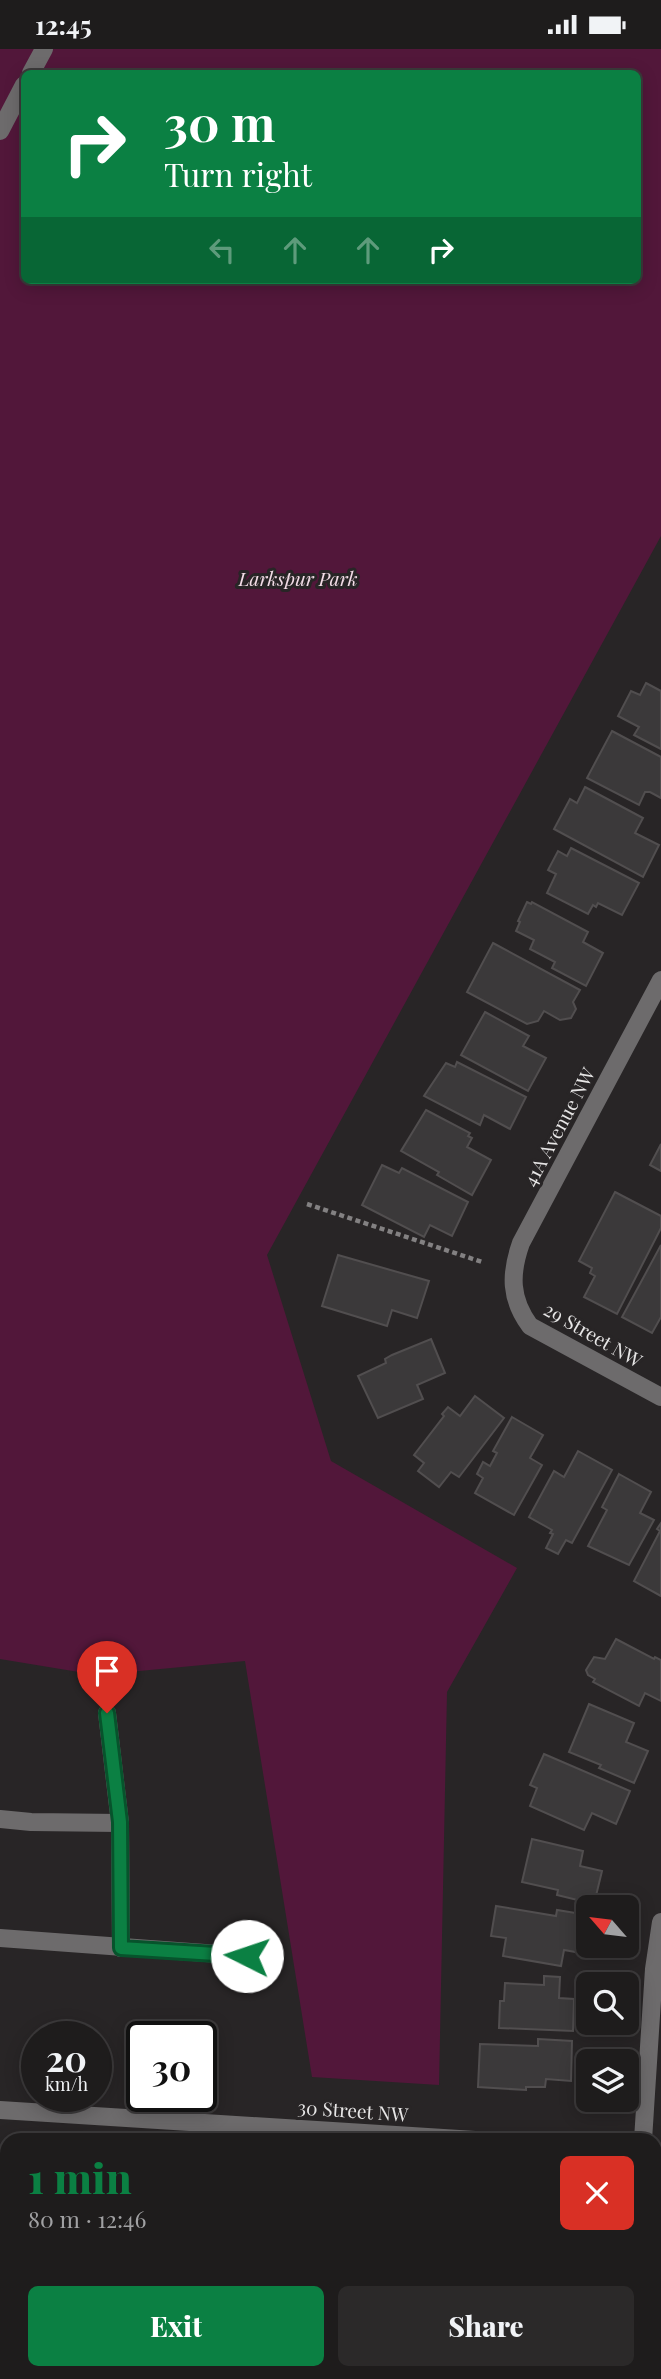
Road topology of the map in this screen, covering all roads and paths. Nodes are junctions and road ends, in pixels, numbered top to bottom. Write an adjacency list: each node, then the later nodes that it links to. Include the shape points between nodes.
1 (44, 49): 2 (street)
2 (33, 70)
3 (21, 91): 4 (street)
4 (0, 131)
5 (661, 980): 8 (street, 41A Avenue NW, via 521,1243 512,1284)
6 (307, 1204): 7 (path)
7 (482, 1262)
8 (515, 1299): 9 (street, 29 Street NW, via 530,1326)
9 (661, 1397)
10 (107, 1713): 12 (street)
11 (0, 1819): 12 (street)
12 (120, 1822): 15 (street)
13 (661, 1922): 20 (street)
14 (0, 1938): 15 (street)
15 (121, 1948): 16 (street)
16 (273, 1958)
17 (1, 2114): 18 (street, 30 Street NW)
18 (227, 2132): 19 (street, 30 Street NW)
19 (258, 2133)
20 (643, 2133)

